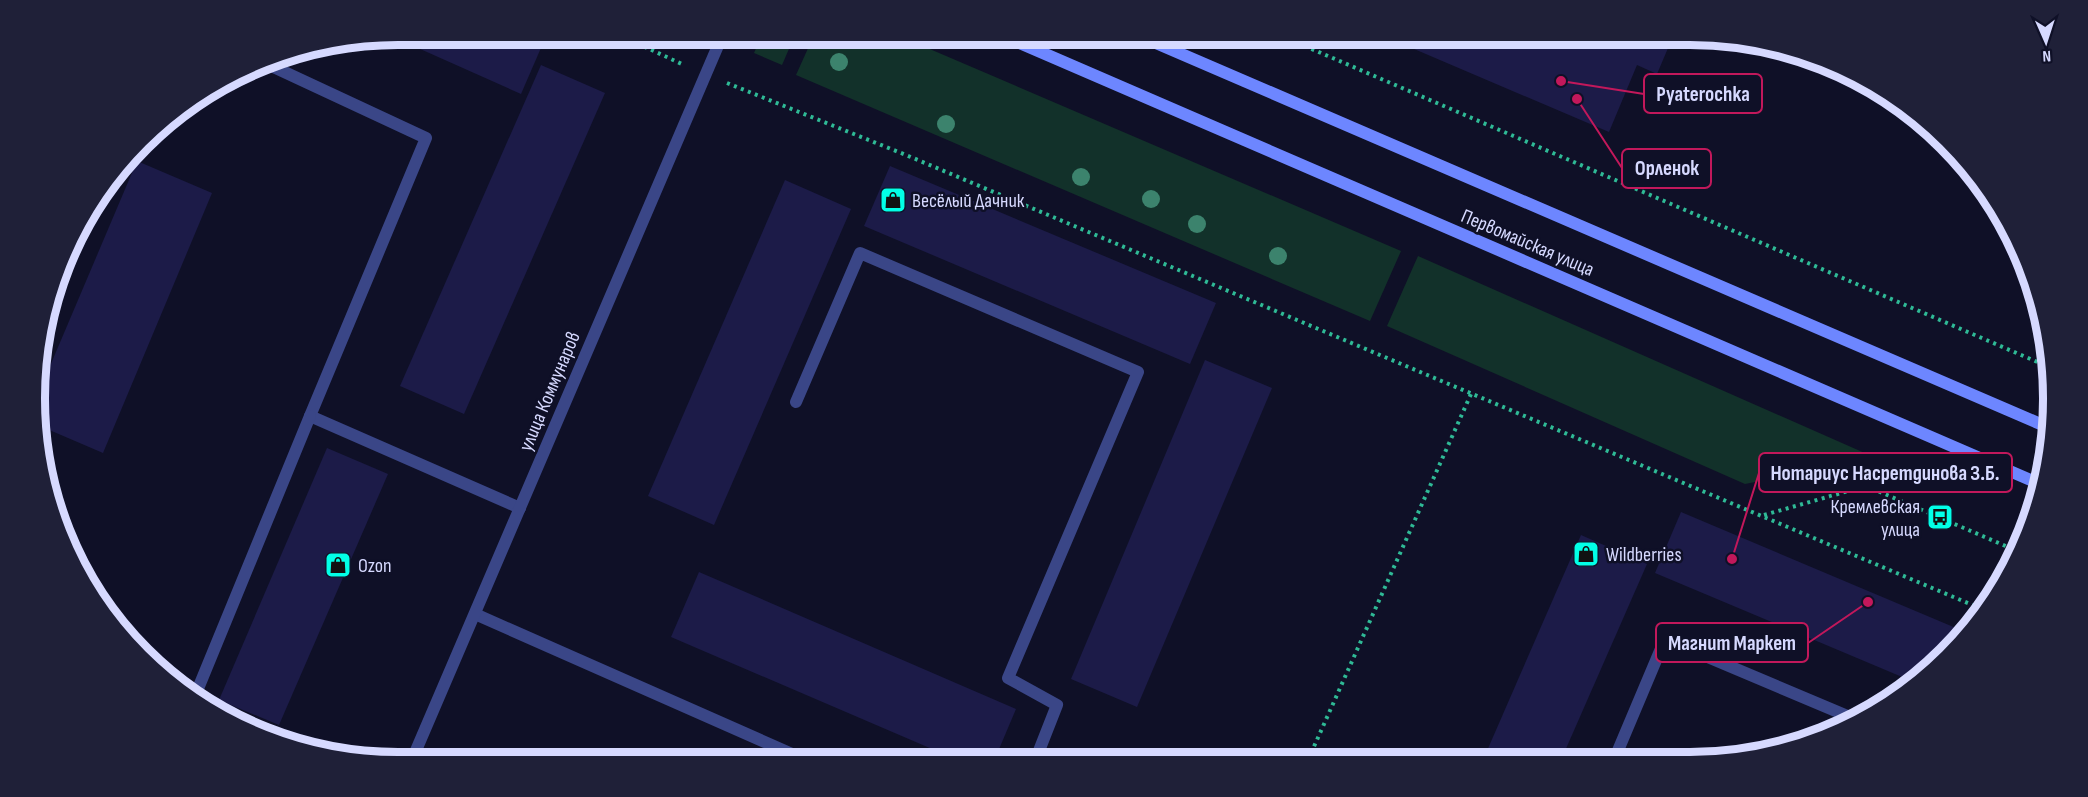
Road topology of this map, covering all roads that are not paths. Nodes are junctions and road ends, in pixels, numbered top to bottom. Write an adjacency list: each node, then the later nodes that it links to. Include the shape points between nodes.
1 (718, 45): 9 (street, улица Коммунаров)
2 (1024, 45): 8 (main road, Первомайская улица)
3 (1161, 45): 7 (main road, Первомайская улица)
4 (276, 67): 6 (street, via 426,138)
5 (796, 402): 15 (street, via 860,253 1138,372 1008,678 1057,705)
6 (309, 416): 9 (street); 11 (street)
7 (2042, 424)
8 (2033, 481)
9 (520, 508): 10 (street, улица Коммунаров)
10 (475, 614): 13 (street, улица Коммунаров); 14 (street)
11 (198, 689)
12 (1847, 716): 16 (street, via 1665,639)
13 (415, 752)
14 (787, 752)
15 (1039, 752)
16 (1617, 752)

